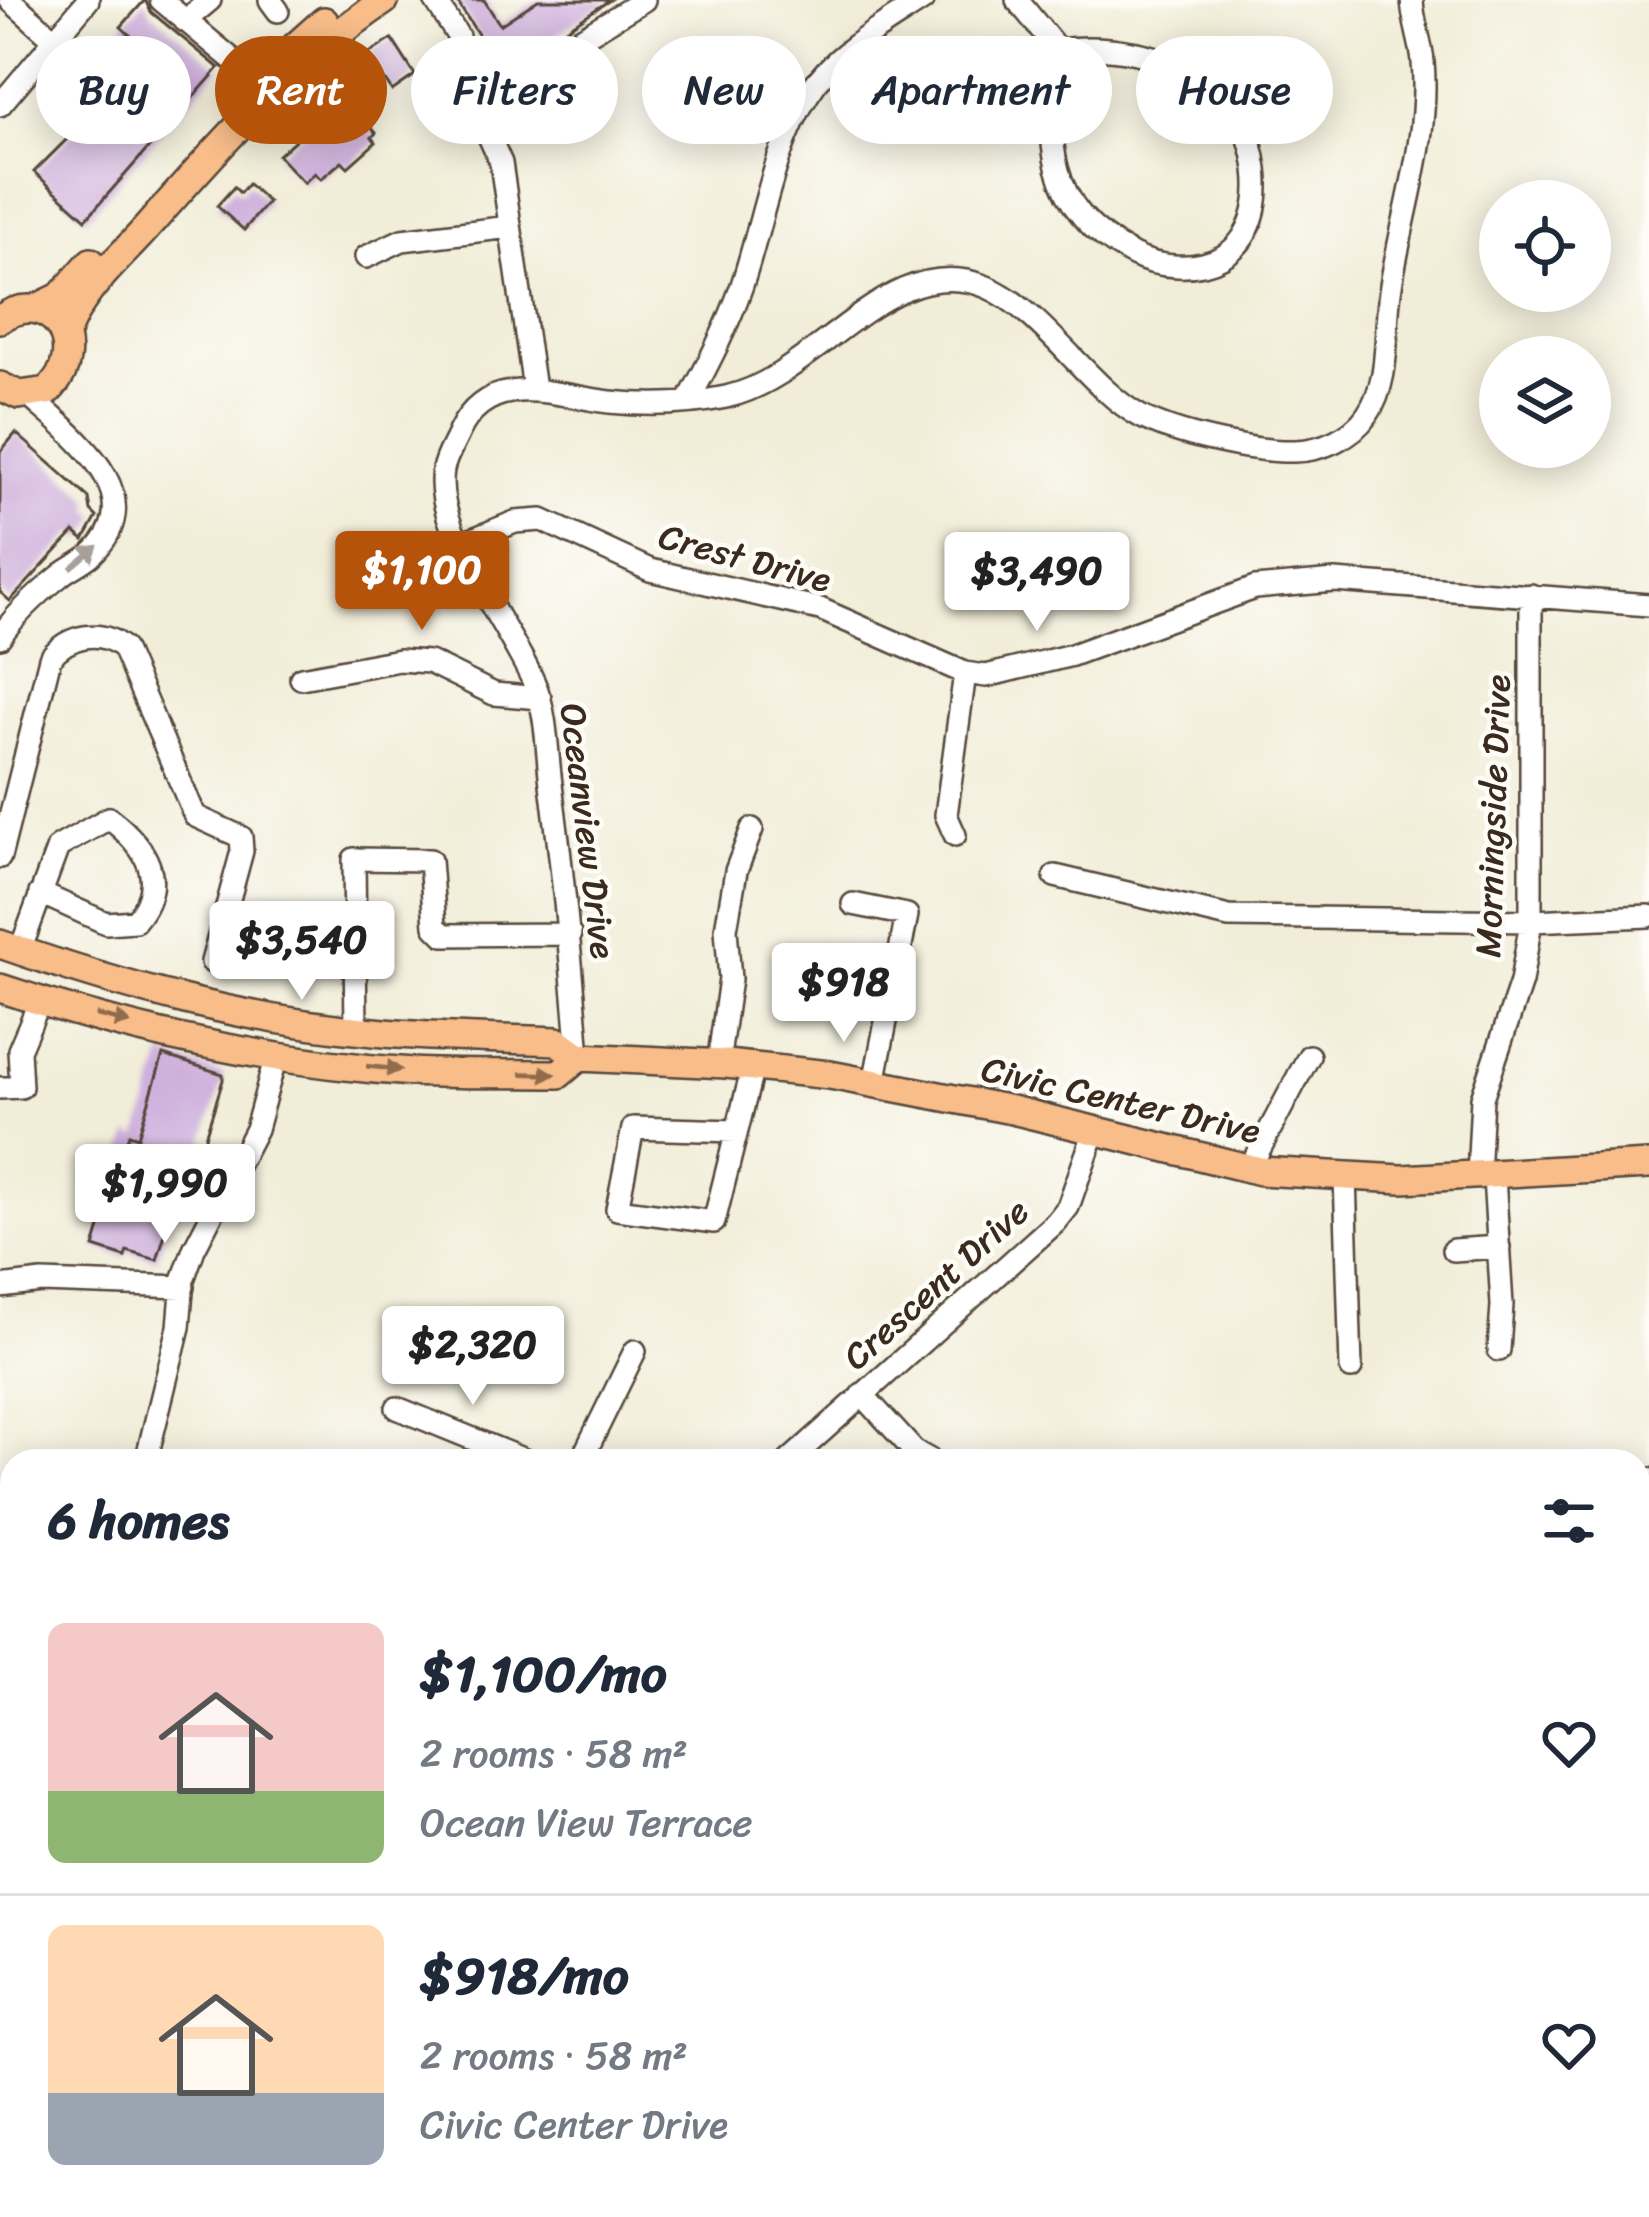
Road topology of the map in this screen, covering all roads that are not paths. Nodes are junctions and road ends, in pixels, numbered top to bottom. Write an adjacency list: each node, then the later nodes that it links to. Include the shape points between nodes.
1 (10, 0): 13 (street)
2 (88, 0): 14 (street)
3 (160, 0): 12 (street)
4 (210, 0): 12 (street)
5 (351, 0): 15 (main road)
6 (385, 0): 29 (main road, via 325,43 230,134 85,298)
7 (436, 0): 16 (street)
8 (644, 0): 17 (street)
9 (923, 0): 32 (street, via 810,90 741,287)
10 (1017, 0): 18 (street)
11 (1412, 0): 32 (street, Oceanview Drive, via 1423,62 1421,121 1382,380 1369,414 1345,438 1296,452 1172,429 1137,415 1015,305 986,287 945,280 895,291 766,382)
12 (185, 20): 19 (street)
13 (50, 36)
14 (58, 36)
15 (309, 36)
16 (458, 36)
17 (586, 36)
18 (1047, 36)
19 (215, 45)
20 (1058, 50): 20 (street, via 1049,117 1055,163 1091,230 1169,267 1222,256 1258,199 1253,154 1232,104 1180,67 1106,48)
21 (36, 62): 22 (street)
22 (0, 105)
23 (215, 126): 27 (main road, via 60,297)
24 (492, 144): 25 (street)
25 (510, 227): 26 (street, via 401,240); 30 (street)
26 (366, 257)
27 (35, 309): 28 (main road); 29 (main road)
28 (0, 319)
29 (65, 336): 31 (main road, via 61,378 48,391)
30 (534, 389): 32 (street, Oceanview Drive); 33 (street, Oceanview Drive, via 488,399 457,436 441,496)
31 (10, 393): 36 (street, one-way to 31, via 91,555 112,528 115,505 94,455)
32 (688, 402)
33 (458, 545): 37 (street, Crest Drive, via 542,520 650,570 820,609); 39 (street, Oceanview Drive)
34 (1531, 595): 35 (street, Crest Drive); 37 (street, Crest Drive, via 1335,581 1255,588 1072,655 986,676); 47 (street, Morningside Drive)
35 (1649, 605)
36 (0, 637)
37 (965, 673): 41 (street, via 946,815)
38 (301, 678): 39 (street, via 429,662 494,694)
39 (540, 698): 48 (street, Oceanview Drive)
40 (752, 829): 57 (street, via 726,928 730,979)
41 (955, 835)
42 (0, 857): 50 (street, via 50,658 62,643 111,637 123,648 195,816 241,837)
43 (1055, 875): 47 (street, via 1229,916)
44 (40, 892): 44 (street, via 58,847 109,818 153,872 151,902 135,921 106,923); 49 (street)
45 (854, 904): 59 (street, via 908,915)
46 (1649, 916): 47 (street)
47 (1531, 921): 66 (street, Morningside Drive, via 1521,982 1482,1098)
48 (570, 934): 53 (street, via 444,935 435,926 430,860 354,859); 56 (street, Oceanview Drive)
49 (10, 948): 53 (main road, Civic Center Drive, via 196,1004)
50 (212, 962)
51 (0, 988): 52 (main road, Civic Center Drive)
52 (40, 1001): 54 (main road, Civic Center Drive, one-way to 54); 60 (street, via 19,1050 21,1087)
53 (363, 1031): 54 (main road, via 344,1039 303,1035); 56 (main road, Civic Center Drive, via 557,1041)
54 (276, 1056): 56 (main road, Civic Center Drive, one-way to 56, via 413,1072 560,1074); 70 (street, via 256,1129)
55 (1309, 1056): 64 (street)
56 (578, 1058): 57 (main road, Civic Center Drive)
57 (718, 1064): 58 (main road, Civic Center Drive)
58 (753, 1067): 59 (main road, Civic Center Drive); 61 (street)
59 (874, 1083): 62 (main road, Civic Center Drive)
60 (0, 1088)
61 (736, 1131): 61 (street, via 714,1222 617,1209 633,1129)
62 (1094, 1133): 64 (main road, Civic Center Drive); 74 (street, Crescent Drive, via 1056,1222)
63 (1649, 1165): 66 (main road, Civic Center Drive)
64 (1249, 1169): 65 (main road, Civic Center Drive)
65 (1345, 1176): 66 (main road, Civic Center Drive); 73 (street)
66 (1486, 1177): 67 (street, Morningside Drive)
67 (1499, 1246): 68 (street); 71 (street, Morningside Drive)
68 (1453, 1250)
69 (0, 1287): 70 (street)
70 (183, 1287): 76 (street)
71 (1498, 1350)
72 (635, 1351): 78 (street)
73 (1351, 1368)
74 (862, 1394): 79 (street, Crescent Drive); 80 (street)
75 (397, 1408): 77 (street)
76 (149, 1449)
77 (497, 1449)
78 (587, 1449)
79 (802, 1449)
80 (912, 1449)

